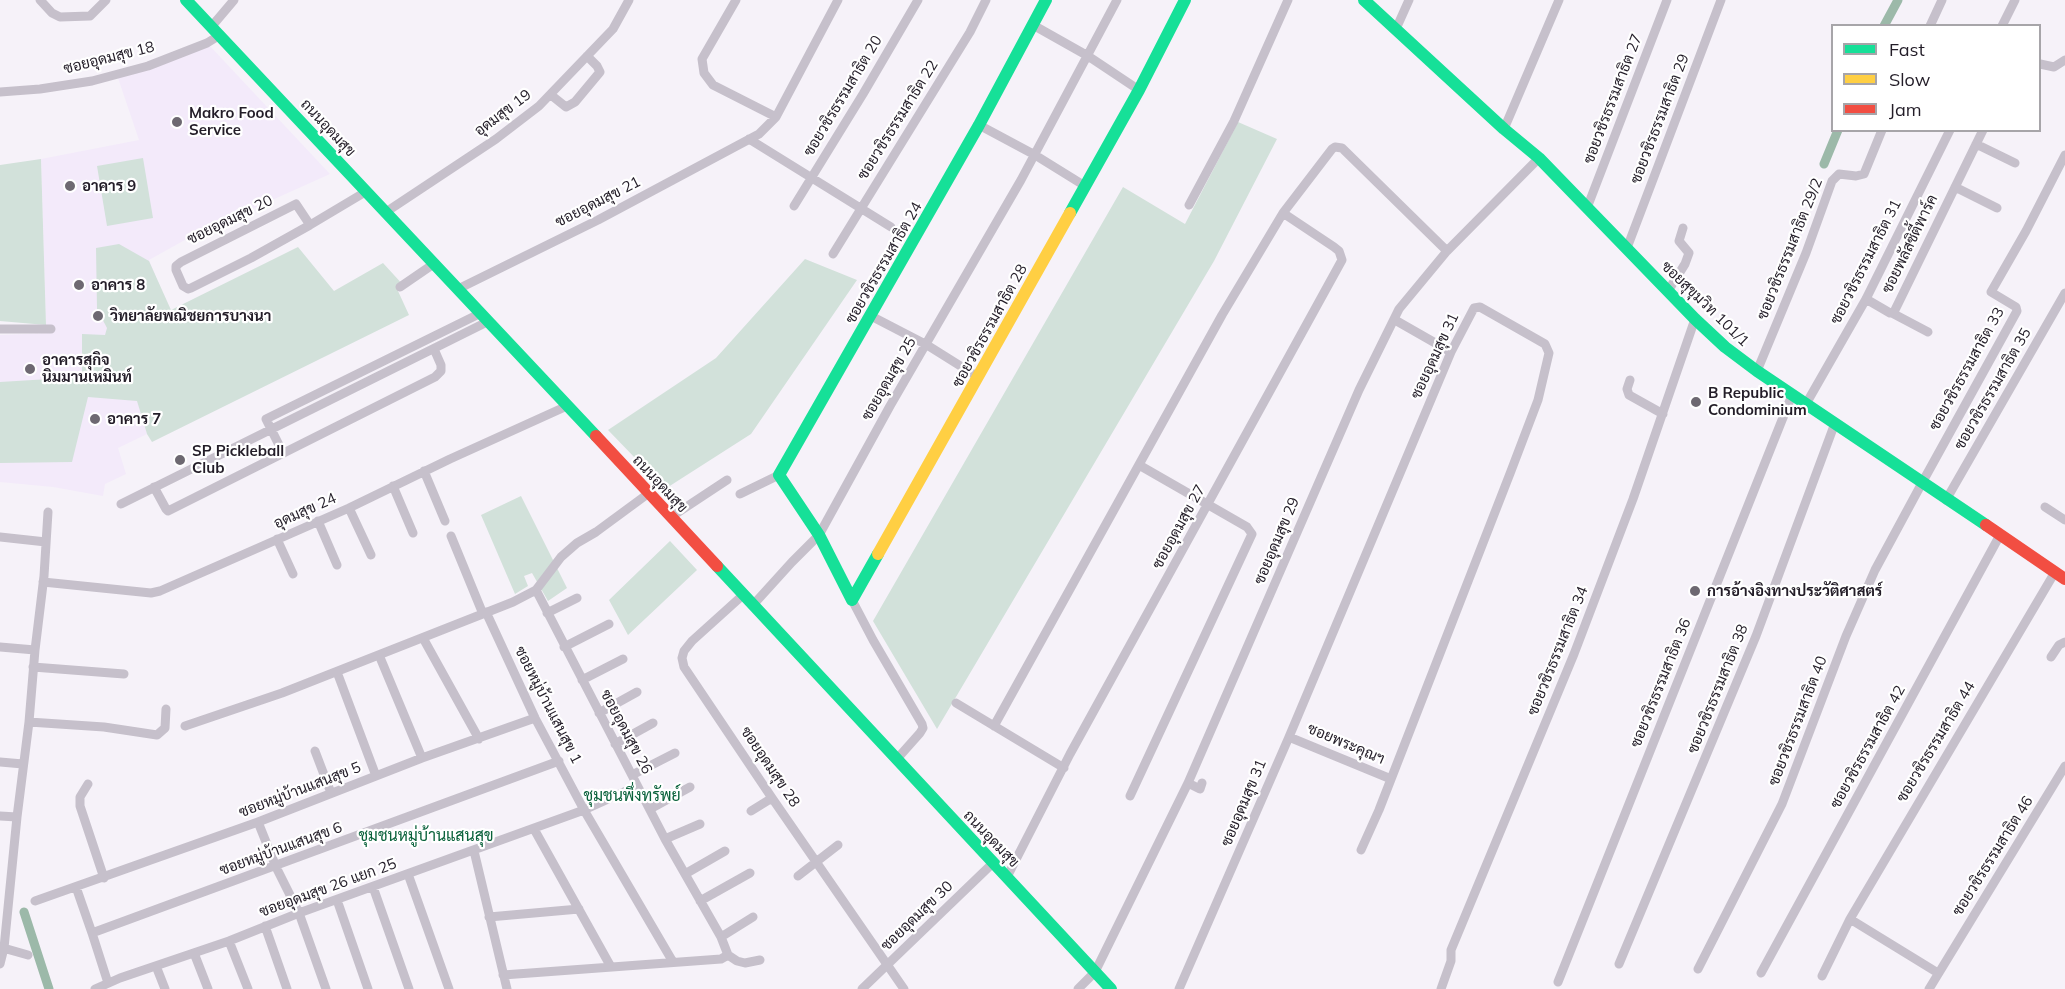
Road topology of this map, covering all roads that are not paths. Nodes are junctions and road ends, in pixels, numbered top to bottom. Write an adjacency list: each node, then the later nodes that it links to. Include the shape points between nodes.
1 (40, 0): 2 (street, via 60,17 90,16)
2 (106, 0)
3 (186, 0): 25 (street, ถนนอุดมสุข)
4 (234, 0): 25 (street)
5 (629, 0): 26 (street, อุดมสุข 19, via 613,29)
6 (736, 0): 33 (street, via 702,59 704,73 713,85)
7 (838, 0): 33 (street)
8 (918, 0): 45 (street, ซอยวชิรธรรมสาธิต 20)
9 (986, 0): 53 (street, ซอยวชิรธรรมสาธิต 22)
10 (1046, 0): 23 (street, ซอยวชิรธรรมสาธิต 24)
11 (1117, 0): 27 (street, ซอยอุดมสุข 25)
12 (1185, 0): 30 (street, ซอยวชิรธรรมสาธิต 28)
13 (1288, 0): 49 (street, via 1234,121)
14 (1364, 0): 24 (street, ซอยสุขุมวิท 101/1)
15 (1409, 0): 24 (street)
16 (1559, 0): 35 (street)
17 (1667, 0): 51 (street, ซอยวชิรธรรมสาธิต 27)
18 (1720, 0): 59 (street, ซอยวชิรธรรมสาธิต 29)
19 (1942, 0): 21 (street)
20 (2015, 0): 22 (street)
21 (1931, 24)
22 (2003, 24)
23 (1033, 25): 27 (street); 34 (street, ซอยวชิรธรรมสาธิต 24)
24 (1396, 29): 35 (street, ซอยสุขุมวิท 101/1)
25 (216, 31): 31 (street, ซอยอุดมสุข 18, via 207,43 148,66 92,81); 48 (street, ถนนอุดมสุข)
26 (587, 56): 32 (street, อุดมสุข 19); 32 (street, via 600,72 574,102 566,107)
27 (1088, 56): 30 (street); 41 (street, ซอยอุดมสุข 25)
28 (2065, 60): 29 (street, via 2054,68)
29 (2041, 64)
30 (1139, 90): 46 (street, ซอยวชิรธรรมสาธิต 28)
31 (0, 92)
32 (551, 94): 54 (street, อุดมสุข 19, via 522,121)
33 (776, 117): 39 (street, ซอยอุดมสุข 21)
34 (979, 125): 41 (street); 69 (street, ซอยวชิรธรรมสาธิต 24)
35 (1504, 129): 43 (street, ซอยสุขุมวิท 101/1)
36 (1881, 132): 80 (street, ซอยวชิรธรรมสาธิต 29/2, via 1864,174 1839,174 1832,180)
37 (1949, 132): 67 (street, ซอยวชิรธรรมสาธิต 31)
38 (1982, 132): 40 (street, ซอยพลัสซิตี้พาร์ค)
39 (749, 139): 45 (street); 64 (street, ซอยอุดมสุข 21)
40 (1976, 144): 44 (street); 47 (street, ซอยพลัสซิตี้พาร์ค)
41 (1035, 155): 46 (street); 77 (street, ซอยอุดมสุข 25)
42 (2065, 155): 94 (street, ซอยวชิรธรรมสาธิต 33, via 1991,292 2017,311)
43 (1539, 158): 51 (street, ซอยสุขุมวิท 101/1); 60 (street, ซอยอุดมสุข 29)
44 (2015, 163)
45 (812, 177): 50 (street, ซอยวชิรธรรมสาธิต 20); 53 (street)
46 (1085, 186): 81 (street, ซอยวชิรธรรมสาธิต 28)
47 (1955, 187): 52 (street, ซอยพลัสซิตี้พาร์ค); 68 (street, ซอยพลัสซิตี้พาร์ค)
48 (367, 191): 54 (street, ถนนอุดมสุข); 56 (street, ซอยอุดมสุข 20)
49 (1190, 205)
50 (794, 206)
51 (1587, 208): 59 (street, ซอยสุขุมวิท 101/1)
52 (1997, 208)
53 (860, 210): 57 (street); 61 (street, ซอยวชิรธรรมสาธิต 22)
54 (386, 212): 62 (street, ถนนอุดมสุข)
55 (1283, 213): 60 (street, via 1332,149 1342,147); 90 (street); 101 (street, ซอยอุดมสุข 27, via 1334,247 1342,260)
56 (310, 225): 56 (street, ซอยอุดมสุข 20, via 296,204 181,262 176,270 183,286 191,288)
57 (891, 227)
58 (1683, 228): 65 (street, via 1678,241 1689,253)
59 (1627, 248): 65 (street, ซอยสุขุมวิท 101/1)
60 (1447, 251): 71 (street, ซอยอุดมสุข 29, via 1404,301)
61 (833, 254)
62 (435, 263): 63 (street); 64 (street, ถนนอุดมสุข)
63 (400, 287)
64 (458, 289): 70 (street, ถนนอุดมสุข)
65 (1668, 291): 72 (street, ซอยสุขุมวิท 101/1)
66 (2065, 293): 99 (street, ซอยวชิรธรรมสาธิต 35)
67 (1866, 299): 68 (street, ซอยพลัสซิตี้พาร์ค); 84 (street, ซอยวชิรธรรมสาธิต 31)
68 (1892, 313): 75 (street, ซอยพลัสซิตี้พาร์ค)
69 (871, 316): 77 (street); 92 (street, ซอยวชิรธรรมสาธิต 24)
70 (485, 317): 76 (street); 78 (street); 85 (street, ถนนอุดมสุข)
71 (1395, 320): 79 (street); 165 (street, ซอยอุดมสุข 29, via 1359,390)
72 (1695, 320): 80 (street, ซอยสุขุมวิท 101/1); 86 (street, ซอยวชิรธรรมสาธิต 34)
73 (0, 329): 74 (street)
74 (51, 329)
75 (1928, 332)
76 (434, 337): 78 (street); 88 (street, via 266,419)
77 (927, 345): 81 (street); 110 (street, ซอยอุดมสุข 25)
78 (436, 348): 88 (street); 89 (street, via 441,371 435,377)
79 (1451, 352): 150 (street, ซอยอุดมสุข 31); 164 (street, ซอยอุดมสุข 31, via 1478,307 1545,344 1550,353 1538,400)
80 (1757, 371): 83 (street, ซอยสุขุมวิท 101/1)
81 (978, 377): 124 (street, ซอยวชิรธรรมสาธิต 28)
82 (1630, 380): 86 (street, via 1629,394)
83 (1792, 395): 84 (street, ซอยสุขุมวิท 101/1); 227 (street, ซอยวชิรธรรมสาธิต 36)
84 (1806, 404): 87 (street, ซอยสุขุมวิท 101/1)
85 (567, 406): 91 (street, อุดมสุข 24); 97 (street, ถนนอุดมสุข)
86 (1663, 414): 245 (street, ซอยวชิรธรรมสาธิต 34, via 1574,654 1451,950)
87 (1834, 423): 94 (street, ซอยสุขุมวิท 101/1); 217 (street, ซอยวชิรธรรมสาธิต 38, via 1756,636)
88 (271, 430): 89 (street); 96 (street)
89 (283, 453): 96 (street, via 168,510)
90 (1139, 465): 101 (street); 149 (street)
91 (424, 471): 95 (street, อุดมสุข 24); 108 (street)
92 (779, 475): 98 (street); 110 (street)
93 (727, 480): 105 (street)
94 (1922, 483): 99 (street, ซอยสุขุมวิท 101/1); 220 (street, ซอยวชิรธรรมสาธิต 40, via 1875,570 1846,636 1782,804)
95 (393, 486): 103 (street, อุดมสุข 24); 109 (street)
96 (154, 488): 100 (street)
97 (649, 493): 105 (street, ถนนอุดมสุข); 121 (street, via 577,543)
98 (740, 494)
99 (1946, 500): 111 (street, ซอยสุขุมวิท 101/1)
100 (121, 504)
101 (1208, 505): 161 (street, ซอยอุดมสุข 27); 171 (street, via 1247,527 1252,534)
102 (2045, 507): 106 (street)
103 (349, 508): 107 (street, อุดมสุข 24); 116 (street)
104 (48, 512): 115 (street)
105 (671, 517): 122 (street, ถนนอุดมสุข)
106 (2065, 520)
107 (318, 521): 114 (street, อุดมสุข 24); 117 (street)
108 (445, 521)
109 (413, 533)
110 (819, 535): 124 (street); 125 (street, ซอยอุดมสุข 25)
111 (2000, 535): 119 (street, ซอยสุขุมวิท 101/1); 223 (street, ซอยวชิรธรรมสาธิต 42)
112 (0, 537): 115 (street)
113 (451, 537): 126 (street, ซอยหมู่บ้านแสนสุข 1)
114 (277, 539): 118 (street); 120 (street, อุดมสุข 24, via 151,593)
115 (46, 542): 120 (street)
116 (371, 555)
117 (337, 565)
118 (293, 574)
119 (2062, 577): 204 (street, ซอยวชิรธรรมสาธิต 44)
120 (43, 582): 133 (street)
121 (536, 590): 126 (street); 127 (street, ซอยอุดมสุข 26)
122 (743, 596): 125 (street, ถนนอุดมสุข); 172 (street, ซอยอุดมสุข 28, via 692,641 682,658 684,667)
123 (577, 598): 127 (street)
124 (852, 600): 156 (street, via 922,724 920,733)
125 (753, 605): 156 (street, ถนนอุดมสุข)
126 (484, 613): 129 (street); 145 (street, ซอยหมู่บ้านแสนสุข 1)
127 (547, 613): 132 (street, ซอยอุดมสุข 26)
128 (609, 624): 132 (street)
129 (423, 638): 134 (street); 151 (street)
130 (2065, 642): 135 (street)
131 (0, 647): 133 (street)
132 (564, 647): 140 (street, ซอยอุดมสุข 26)
133 (35, 650): 137 (street)
134 (378, 655): 138 (street); 155 (street)
135 (2051, 657)
136 (623, 659): 140 (street)
137 (33, 667): 139 (street); 146 (street)
138 (337, 672): 148 (street); 163 (street)
139 (124, 675)
140 (582, 680): 144 (street, ซอยอุดมสุข 26)
141 (637, 692): 144 (street)
142 (956, 703): 149 (street)
143 (166, 709): 146 (street, via 165,728 157,735)
144 (599, 713): 152 (street, ซอยอุดมสุข 26)
145 (535, 718): 151 (street, ซอยหมู่บ้านแสนสุข 5); 158 (street, ซอยหมู่บ้านแสนสุข 1)
146 (29, 722): 159 (street)
147 (653, 723): 152 (street)
148 (185, 726)
149 (994, 726): 161 (street)
150 (1289, 737): 164 (street, ซอยพระคุณฯ); 244 (street, ซอยอุดมสุข 31)
151 (479, 739): 155 (street, ซอยหมู่บ้านแสนสุข 5)
152 (615, 744): 162 (street, ซอยอุดมสุข 26)
153 (315, 752): 170 (street)
154 (675, 753): 162 (street)
155 (422, 758): 163 (street, ซอยหมู่บ้านแสนสุข 5)
156 (896, 760): 187 (street, ถนนอุดมสุข)
157 (0, 762): 159 (street)
158 (559, 762): 174 (street, ซอยหมู่บ้านแสนสุข 1); 188 (street, ซอยหมู่บ้านแสนสุข 6)
159 (23, 764): 177 (street)
160 (2065, 766): 222 (street, ซอยวชิรธรรมสาธิต 46)
161 (1064, 768): 193 (street, ซอยอุดมสุข 27)
162 (632, 775): 168 (street, ซอยอุดมสุข 26)
163 (376, 776): 170 (street, ซอยหมู่บ้านแสนสุข 5)
164 (1391, 779): 183 (street, ซอยอุดมสุข 31)
165 (1188, 783): 166 (street, via 1200,789); 221 (street, ซอยอุดมสุข 29)
166 (1202, 783)
167 (88, 784): 194 (street, via 80,796 80,806)
168 (638, 786): 173 (street, ซอยอุดมสุข 26); 174 (street, ซอยอุดมสุข 26 แยก 25)
169 (690, 787): 173 (street)
170 (331, 793): 178 (street, ซอยหมู่บ้านแสนสุข 5)
171 (1130, 796)
172 (772, 798): 175 (street); 186 (street, ซอยอุดมสุข 28)
173 (650, 808): 181 (street, ซอยอุดมสุข 26)
174 (584, 810): 180 (street, ซอยอุดมสุข 26 แยก 25); 214 (street, ซอยหมู่บ้านแสนสุข 1)
175 (752, 811)
176 (0, 816): 177 (street)
177 (17, 817): 209 (street)
178 (258, 822): 188 (street); 194 (street, ซอยหมู่บ้านแสนสุข 5)
179 (700, 824): 181 (street)
180 (534, 829): 184 (street, ซอยอุดมสุข 26 แยก 25); 200 (street)
181 (666, 839): 191 (street, ซอยอุดมสุข 26)
182 (838, 845): 186 (street)
183 (1361, 850)
184 (474, 851): 190 (street, ซอยอุดมสุข 26 แยก 25); 203 (street)
185 (725, 851): 191 (street)
186 (818, 862): 192 (street); 216 (street, ซอยอุดมสุข 28)
187 (993, 862): 193 (street, ถนนอุดมสุข); 216 (street, ซอยอุดมสุข 30)
188 (276, 867): 201 (street); 206 (street, ซอยหมู่บ้านแสนสุข 6)
189 (750, 873): 199 (street)
190 (408, 874): 196 (street, ซอยอุดมสุข 26 แยก 25); 238 (street)
191 (685, 874): 199 (street, ซอยอุดมสุข 26)
192 (798, 876)
193 (1007, 877): 221 (street, ถนนอุดมสุข)
194 (105, 878): 195 (street, ซอยหมู่บ้านแสนสุข 5)
195 (76, 887): 198 (street, ซอยหมู่บ้านแสนสุข 5); 206 (street)
196 (373, 887): 197 (street, ซอยอุดมสุข 26 แยก 25); 237 (street)
197 (337, 900): 201 (street, ซอยอุดมสุข 26 แยก 25); 236 (street)
198 (35, 901)
199 (700, 901): 207 (street, ซอยอุดมสุข 26)
200 (579, 909): 203 (street); 219 (street)
201 (299, 913): 205 (street, ซอยอุดมสุข 26 แยก 25); 235 (street)
202 (753, 917): 207 (street)
203 (489, 918): 224 (street)
204 (1850, 919): 222 (street); 225 (street, ซอยวชิรธรรมสาธิต 44)
205 (265, 926): 208 (street, ซอยอุดมสุข 26 แยก 25); 234 (street)
206 (92, 933): 228 (street)
207 (721, 937): 210 (street, ซอยอุดมสุข 26)
208 (230, 941): 211 (street, ซอยอุดมสุข 26 แยก 25); 233 (street)
209 (2, 948): 212 (street); 215 (street)
210 (727, 952): 213 (street, via 745,963); 214 (street, via 721,959)
211 (194, 953): 218 (street, ซอยอุดมสุข 26 แยก 25); 232 (street)
212 (28, 954)
213 (759, 960)
214 (673, 962): 219 (street)
215 (0, 964)
216 (889, 964): 240 (street, ซอยอุดมสุข 30); 241 (street, ซอยอุดมสุข 28)
217 (1619, 964)
218 (156, 966): 226 (street, ซอยอุดมสุข 26 แยก 25); 231 (street)
219 (611, 967): 224 (street)
220 (1698, 969)
221 (1095, 972): 242 (street, ซอยอุดมสุข 29); 243 (street, ถนนอุดมสุข)
222 (1938, 973): 246 (street, ซอยวชิรธรรมสาธิต 46)
223 (1761, 974)
224 (503, 975): 239 (street)
225 (1822, 976)
226 (120, 978): 228 (street, ซอยอุดมสุข 26 แยก 25); 230 (street)
227 (1558, 982)
228 (108, 983): 229 (street, ซอยอุดมสุข 26 แยก 25)
229 (96, 989)
230 (124, 989)
231 (165, 989)
232 (208, 989)
233 (248, 989)
234 (287, 989)
235 (326, 989)
236 (368, 989)
237 (409, 989)
238 (449, 989)
239 (507, 989)
240 (861, 989)
241 (904, 989)
242 (1078, 989)
243 (1111, 989)
244 (1179, 989)
245 (1441, 989)
246 (1929, 989)

